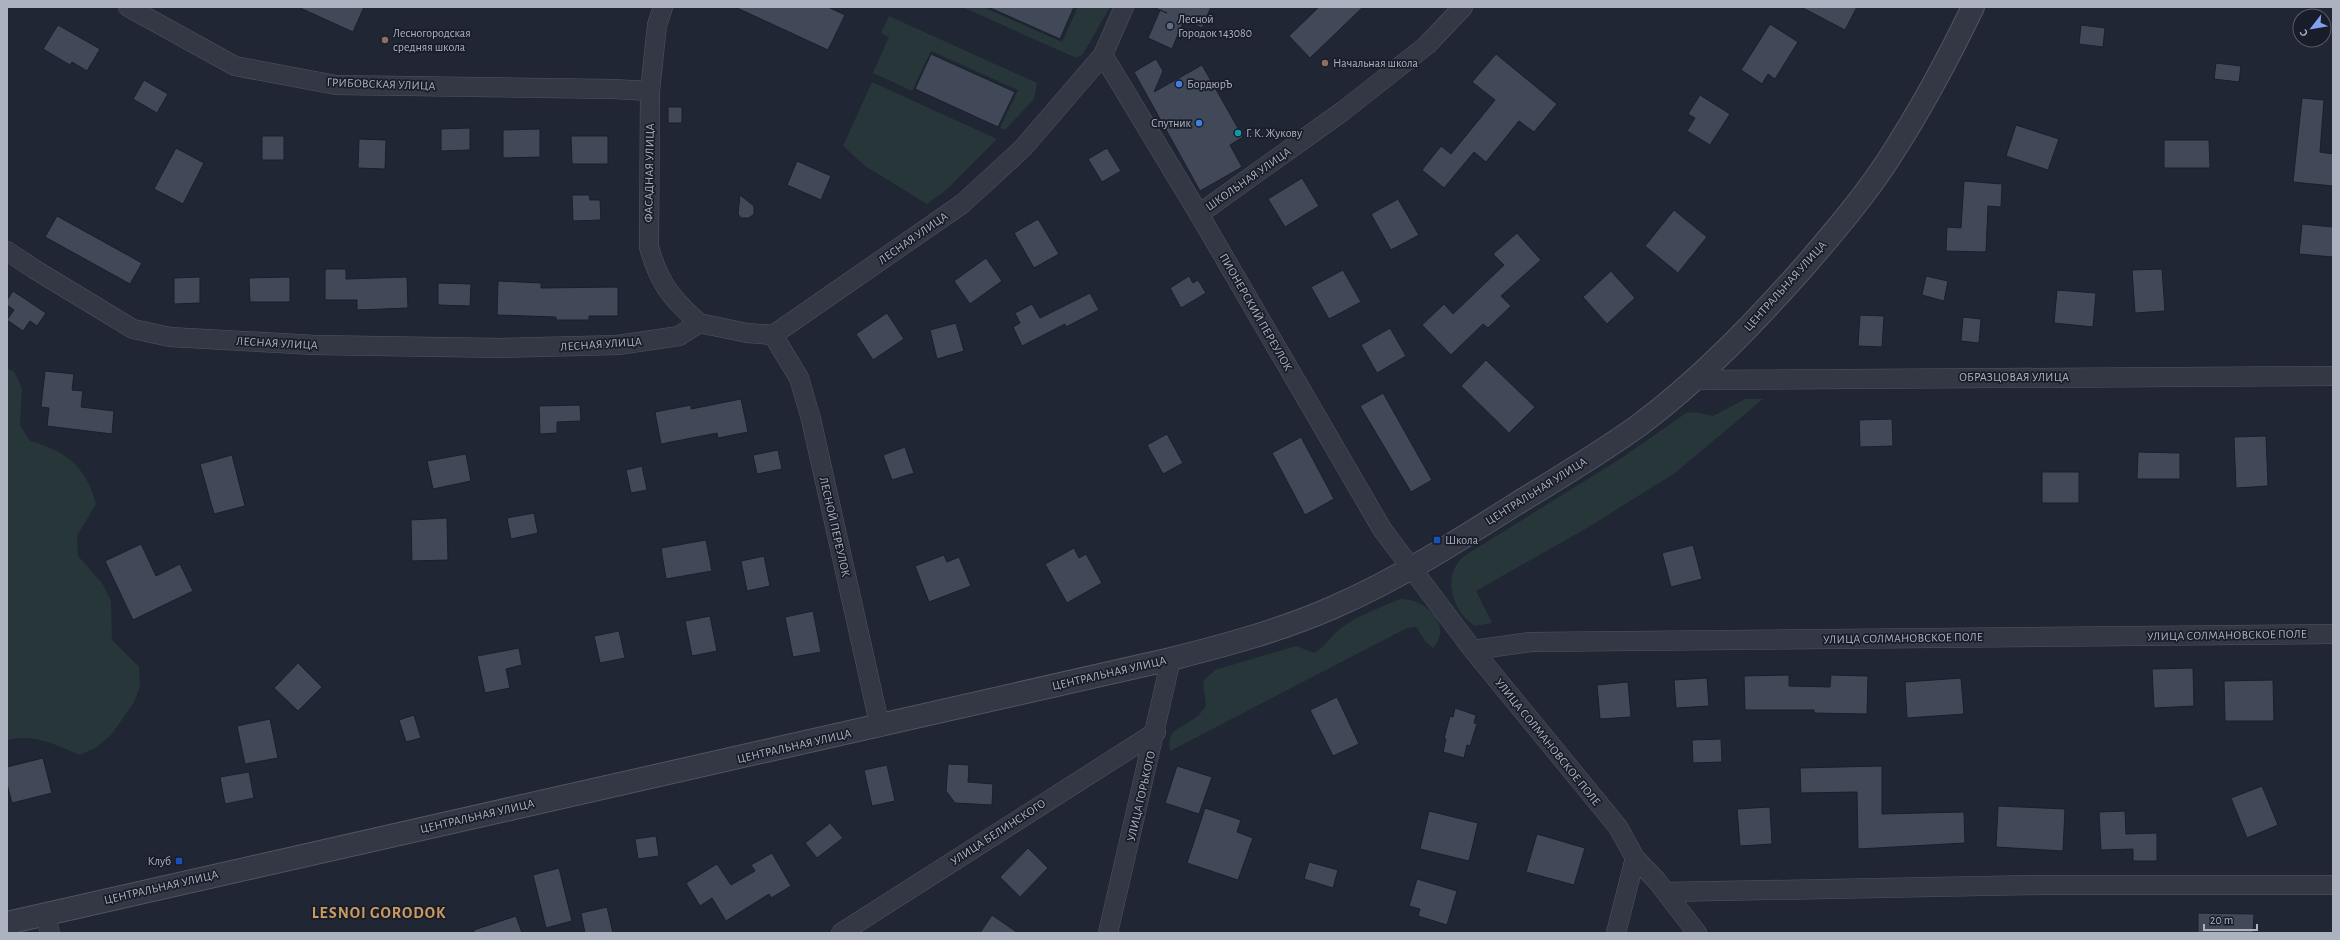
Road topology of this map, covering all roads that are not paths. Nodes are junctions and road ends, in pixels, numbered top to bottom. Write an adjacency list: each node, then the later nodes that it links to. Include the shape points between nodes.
1 (128, 7): 7 (street, ГРИБОВСКАЯ УЛИЦА, via 235,66 336,85)
2 (663, 7): 7 (street, ФАСАДНАЯ УЛИЦА, via 657,25)
3 (1124, 7): 6 (street, ЛЕСНАЯ УЛИЦА)
4 (1463, 7): 8 (street, ШКОЛЬНАЯ УЛИЦА, via 1427,45 1343,111)
5 (1973, 7): 13 (street, ЦЕНТРАЛЬНАЯ УЛИЦА, via 1947,61 1889,158 1830,236 1755,323)
6 (1103, 55): 8 (street, ПИОНЕРСКИЙ ПЕРЕУЛОК); 11 (street, ЛЕСНАЯ УЛИЦА, via 1023,148 962,204)
7 (650, 91): 10 (street, ФАСАДНАЯ УЛИЦА, via 649,247 655,271 673,300)
8 (1199, 214): 14 (street, ПИОНЕРСКИЙ ПЕРЕУЛОК, via 1382,529)
9 (7, 251): 10 (street, ЛЕСНАЯ УЛИЦА, via 133,329 170,337 315,345 501,348 618,345 679,336)
10 (699, 323): 11 (street, via 734,331)
11 (773, 335): 18 (street, ЛЕСНОЙ ПЕРЕУЛОК, via 799,378 811,419)
12 (2333, 376): 13 (street, ОБРАЗЦОВАЯ УЛИЦА)
13 (1694, 380): 14 (street, ЦЕНТРАЛЬНАЯ УЛИЦА, via 1638,425 1585,461)
14 (1410, 568): 16 (street, УЛИЦА СОЛМАНОВСКОЕ ПОЛЕ); 17 (street, ЦЕНТРАЛЬНАЯ УЛИЦА, via 1335,607 1237,642)
15 (2333, 634): 16 (street, УЛИЦА СОЛМАНОВСКОЕ ПОЛЕ, via 1531,642)
16 (1473, 650): 20 (street, УЛИЦА СОЛМАНОВСКОЕ ПОЛЕ, via 1618,827)
17 (1171, 659): 18 (street, ЦЕНТРАЛЬНАЯ УЛИЦА); 19 (street, УЛИЦА ГОРЬКОГО)
18 (880, 727): 24 (street, ЦЕНТРАЛЬНАЯ УЛИЦА, via 206,876)
19 (1156, 732): 25 (street, УЛИЦА БЕЛИНСКОГО); 26 (street, УЛИЦА ГОРЬКОГО)
20 (1636, 858): 22 (street, УЛИЦА СОЛМАНОВСКОЕ ПОЛЕ); 27 (street)
21 (2333, 885): 22 (street, via 2040,885)
22 (1666, 892): 28 (street, УЛИЦА СОЛМАНОВСКОЕ ПОЛЕ)
23 (7, 923): 24 (street, ЦЕНТРАЛЬНАЯ УЛИЦА)
24 (47, 924)
25 (841, 933)
26 (1108, 933)
27 (1616, 933)
28 (1697, 933)

